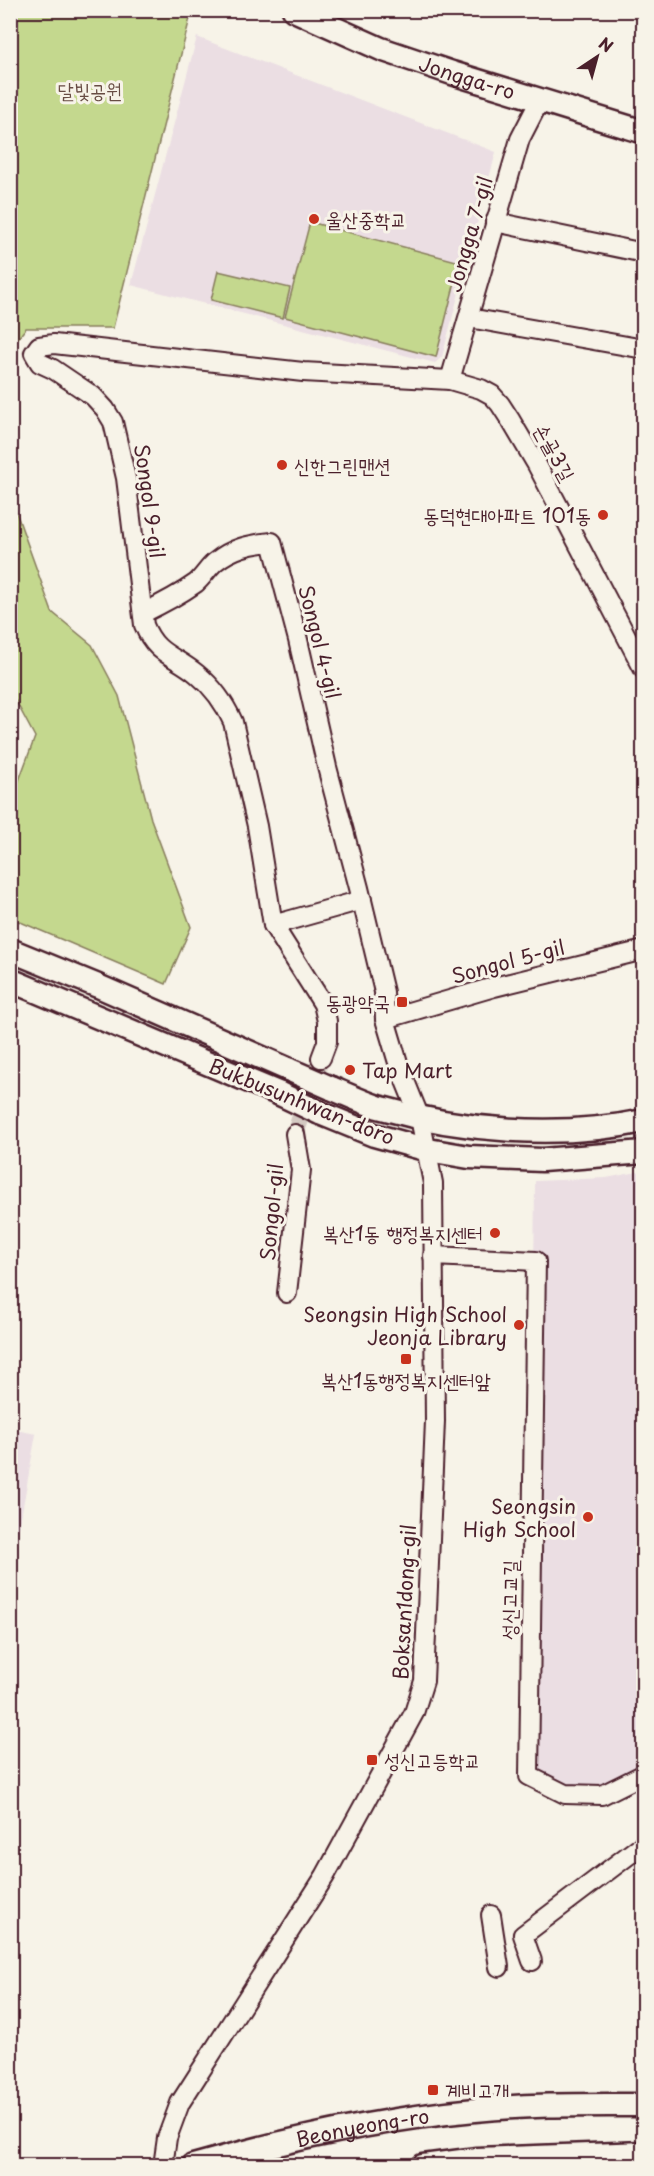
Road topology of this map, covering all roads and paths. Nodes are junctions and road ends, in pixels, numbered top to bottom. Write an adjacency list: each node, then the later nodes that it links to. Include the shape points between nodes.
1 (294, 10): 2 (main road, Jongga-ro, via 381,49)
2 (540, 100): 3 (main road, Jongga-ro); 4 (street, Jongga 7-gil, via 520,139)
3 (644, 132)
4 (495, 222): 5 (street); 6 (street, Jongga 7-gil)
5 (644, 253)
6 (469, 318): 7 (street, Jongga 7-gil); 8 (street)
7 (644, 349)
8 (450, 380): 9 (street, Songol 9-gil, via 303,372 39,346 34,353 40,363 93,396 113,422 126,478); 10 (street, 손골3길, via 481,389 500,404)
9 (143, 613): 12 (street, Songol 4-gil, via 198,581 234,549 272,542); 13 (street, Songol 9-gil, via 144,625 156,648 199,675 226,706 233,722 257,826)
10 (636, 638): 11 (street, 손골3길)
11 (644, 670)
12 (362, 900): 13 (street); 17 (street, Songol 4-gil, via 384,992)
13 (273, 925): 18 (street, Songol 9-gil, via 323,1004 327,1042)
14 (644, 950): 17 (street, Songol 5-gil)
15 (10, 951): 19 (main road, Bukbusunhwan-doro, bridge, via 375,1106)
16 (10, 980): 22 (main road, Bukbusunhwan-doro, bridge, via 374,1135)
17 (385, 1019): 19 (street, Songol 4-gil)
18 (321, 1058)
19 (420, 1118): 20 (main road, Bukbusunhwan-doro, via 541,1130 577,1130); 22 (street, Boksan1dong-gil)
20 (644, 1121)
21 (295, 1134): 25 (street, Songol-gil, via 301,1170)
22 (428, 1150): 23 (main road, Bukbusunhwan-doro, via 469,1157 542,1160); 24 (street, Boksan1dong-gil, via 433,1183)
23 (644, 1152)
24 (433, 1256): 26 (street, 성신고교길, via 536,1261 529,1776 565,1794 602,1795); 33 (street, Boksan1dong-gil, via 435,1421 424,1681 414,1713 325,1876 180,2103 167,2139)
25 (287, 1293)
26 (644, 1774)
27 (638, 1848): 29 (street, via 523,1935)
28 (491, 1915): 30 (street)
29 (532, 1961)
30 (499, 1967)
31 (644, 2105): 34 (main road, Beonyeong-ro, via 487,2109 405,2118 322,2133)
32 (644, 2152): 35 (main road, via 477,2159)
33 (163, 2166)
34 (193, 2166)
35 (423, 2166)

